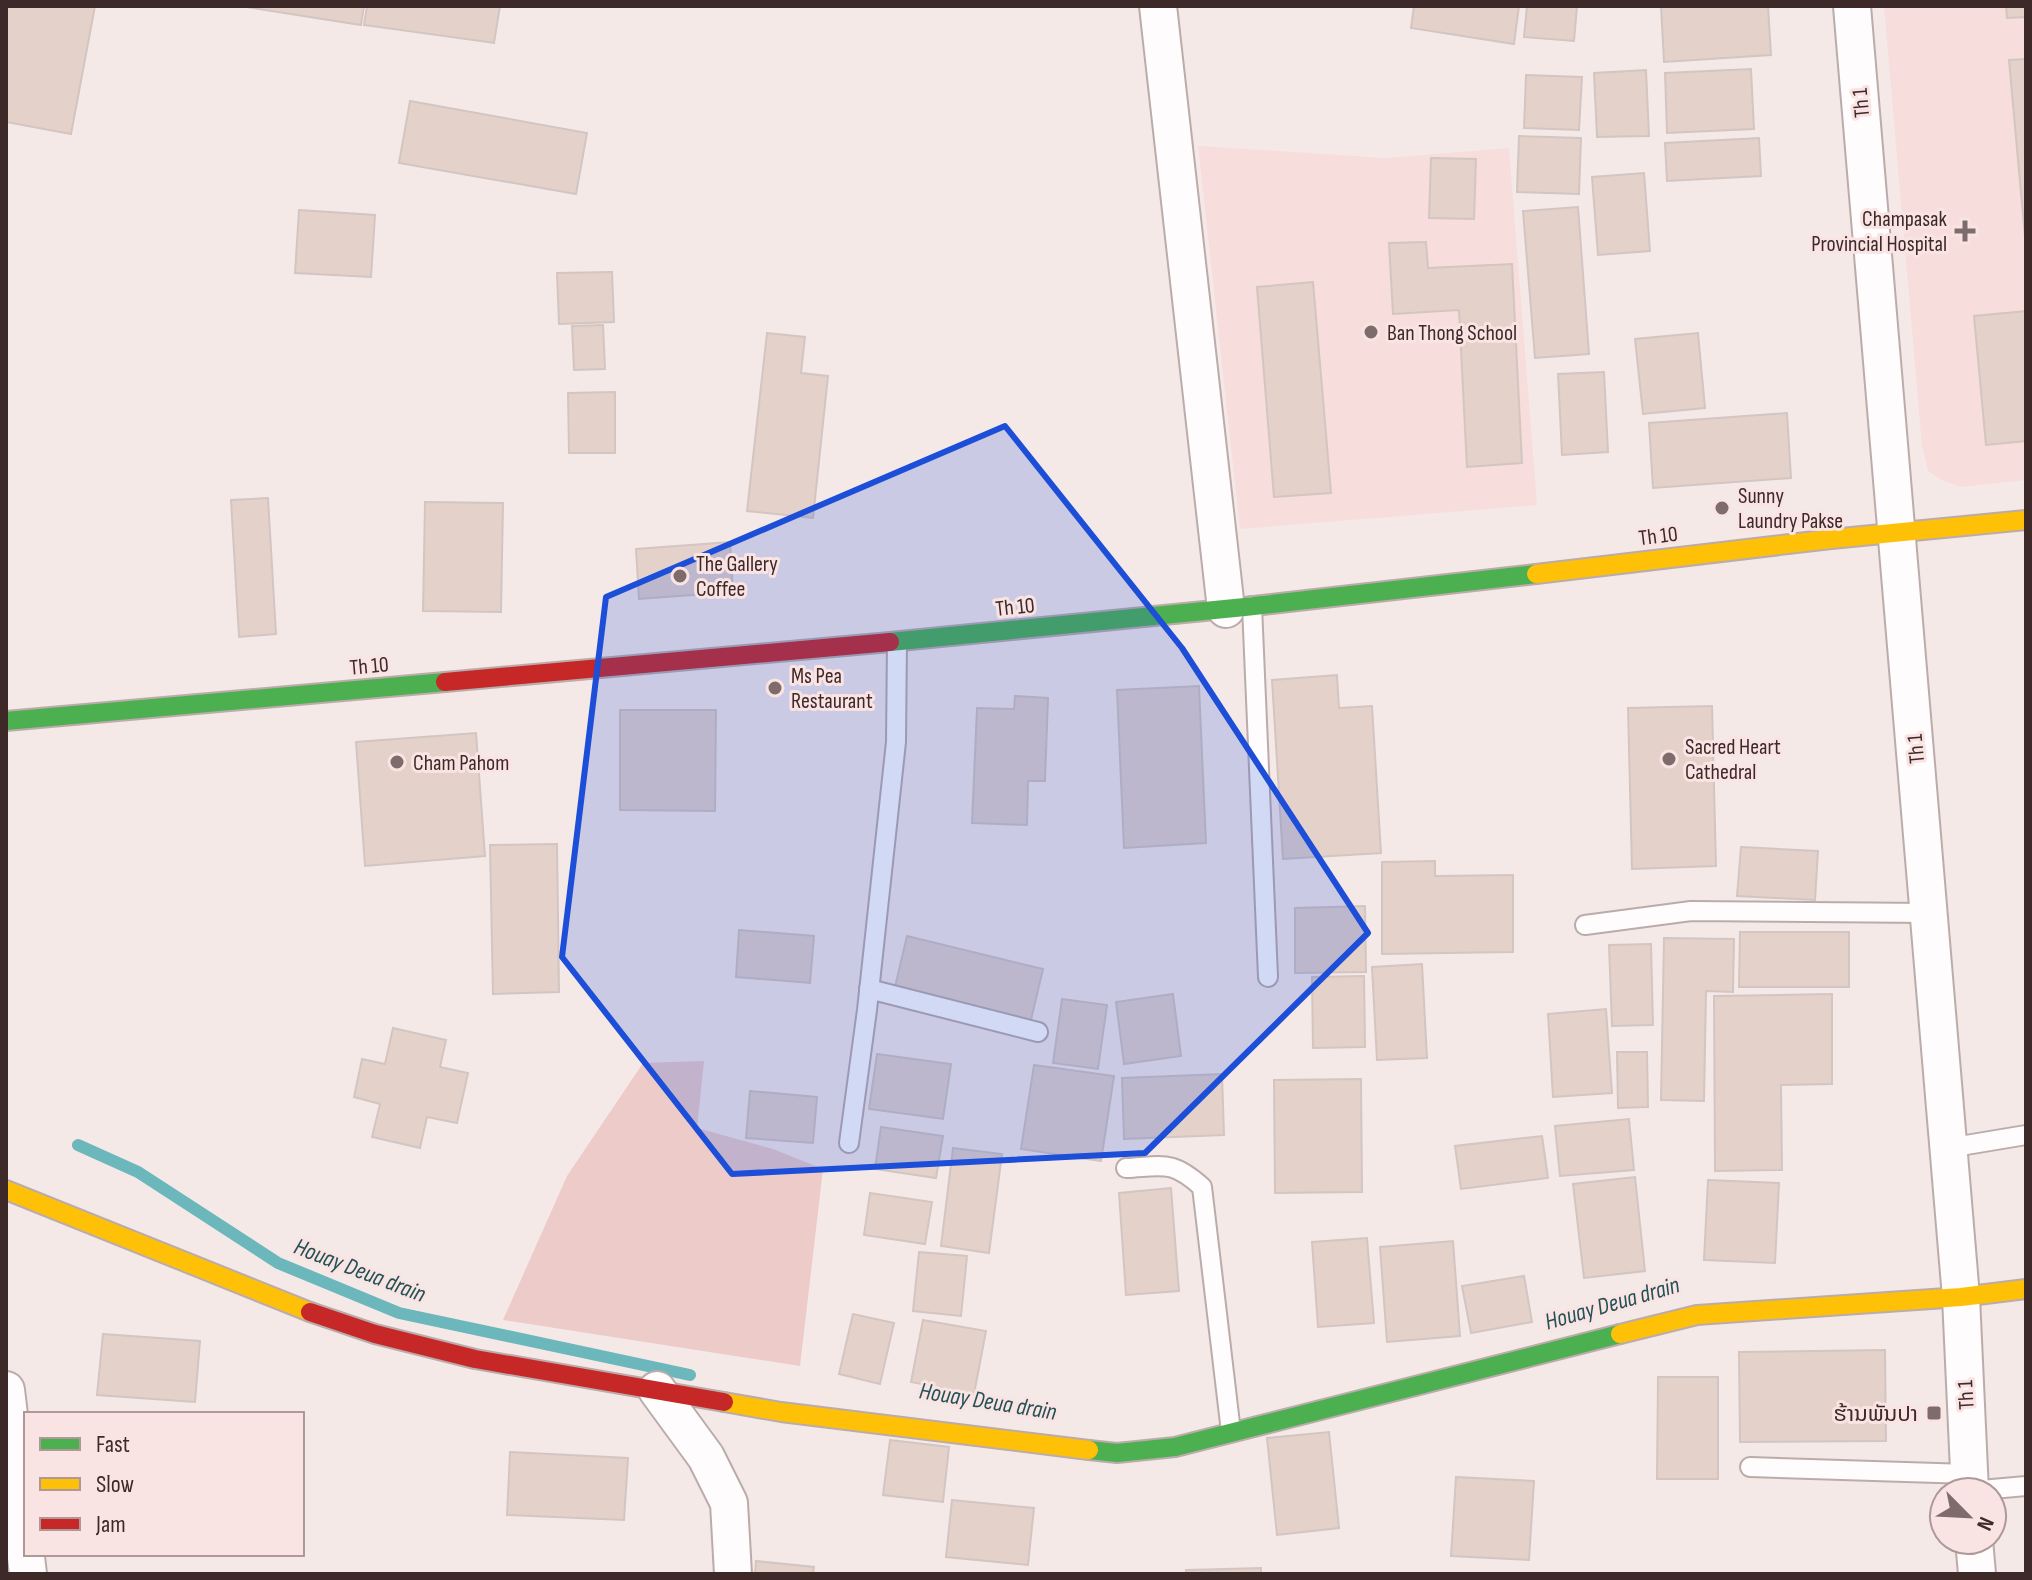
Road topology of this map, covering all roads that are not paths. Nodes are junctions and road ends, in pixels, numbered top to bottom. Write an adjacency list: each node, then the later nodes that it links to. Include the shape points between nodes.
1 (1158, 6): 5 (street)
2 (1852, 6): 4 (street, Th 1)
3 (2026, 520): 4 (street, Th 10)
4 (1896, 531): 5 (street, Th 10); 8 (street, Th 1)
5 (1239, 608): 6 (street, Th 10); 10 (lane)
6 (897, 642): 7 (street, Th 10); 11 (lane, via 896,742)
7 (6, 721)
8 (1929, 913): 9 (lane, via 1691,911); 15 (street, Th 1)
9 (1585, 925)
10 (1268, 977)
11 (869, 989): 12 (lane); 14 (lane)
12 (1038, 1032)
13 (2026, 1135): 15 (lane)
14 (849, 1143)
15 (1948, 1148): 19 (street, Th 1)
16 (1126, 1168): 22 (lane, via 1171,1165 1202,1187)
17 (6, 1190): 21 (street, via 362,1330 475,1359)
18 (2026, 1289): 19 (street)
19 (1961, 1297): 22 (street, via 1697,1315); 24 (street, Th 1)
20 (6, 1390): 26 (street)
21 (657, 1390): 22 (street, via 781,1412 1117,1453 1175,1447); 27 (street, via 706,1457 729,1503)
22 (1231, 1431)
23 (1750, 1467): 25 (lane)
24 (1970, 1476)
25 (1928, 1482)
26 (24, 1541)
27 (733, 1574)

